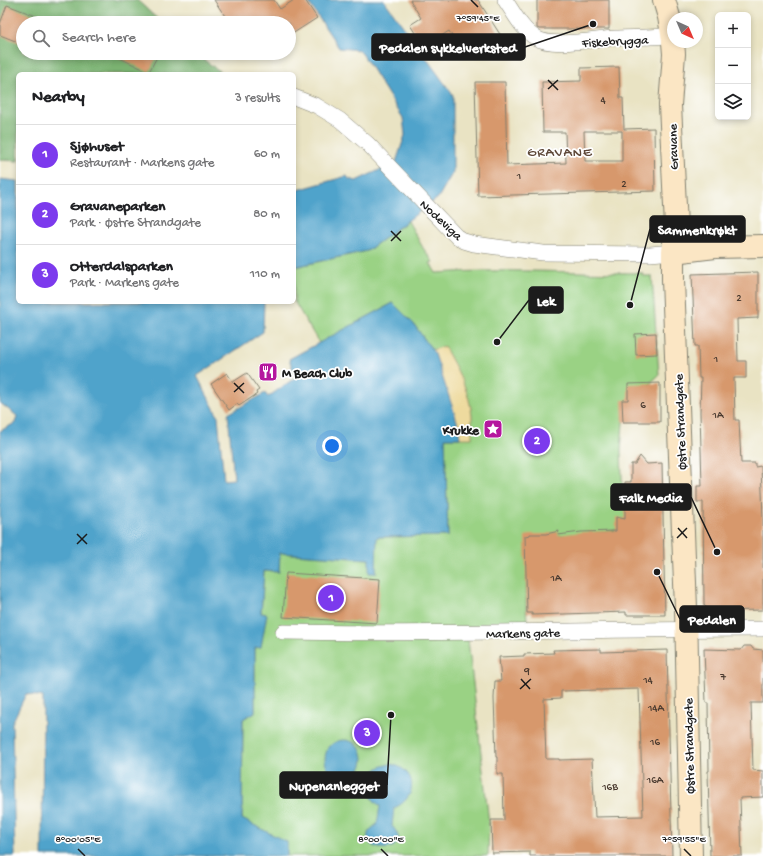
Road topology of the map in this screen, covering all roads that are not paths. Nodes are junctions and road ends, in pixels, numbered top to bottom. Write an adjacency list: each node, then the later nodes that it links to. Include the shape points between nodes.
1 (506, 0): 4 (street, Fiskebrygga, via 526,30 547,42)
2 (664, 0): 3 (street, Gravane)
3 (667, 12)
4 (667, 36)
5 (674, 48): 8 (street, Gravane, via 670,105 676,226)
6 (296, 98): 8 (street, Nodeviga, via 317,106 340,120 368,144 456,236 464,241 543,253)
7 (763, 246): 8 (street, via 715,247)
8 (673, 252): 9 (street, Østre Strandgate)
9 (686, 629): 10 (street, Markens gate); 11 (street, Markens gate, via 463,633); 12 (street, Østre Strandgate)
10 (763, 629)
11 (283, 632)
12 (691, 856)

